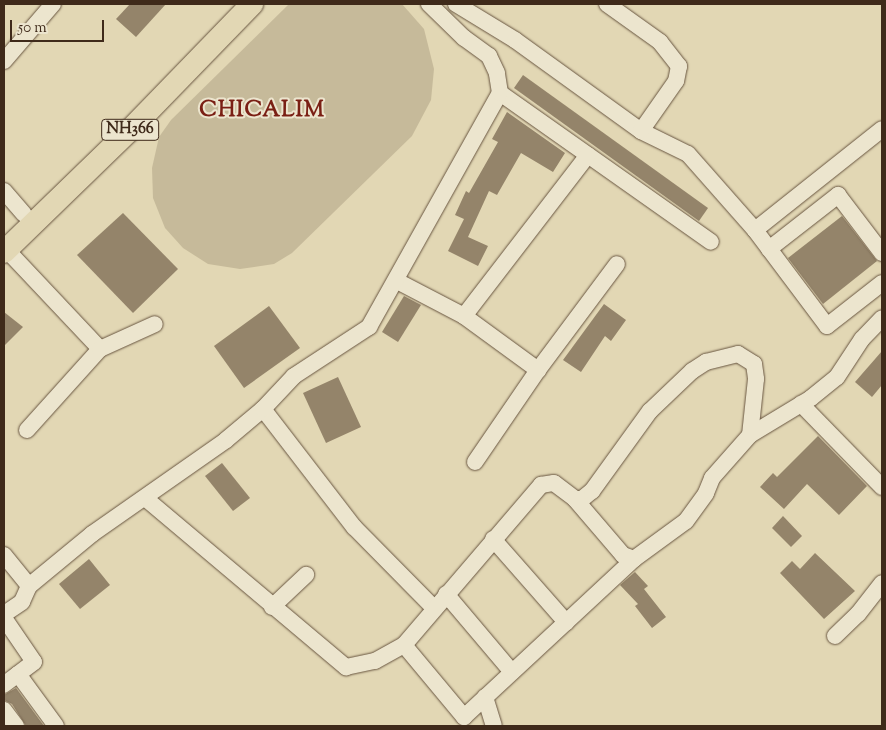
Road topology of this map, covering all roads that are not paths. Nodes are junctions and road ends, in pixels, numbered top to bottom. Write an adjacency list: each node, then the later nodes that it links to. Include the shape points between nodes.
1 (53, 4): 7 (street)
2 (237, 4): 13 (highway, NH366, via 73,171)
3 (252, 4): 16 (highway, NH366, via 129,131)
4 (430, 4): 8 (street, via 464,38 489,56 497,74)
5 (456, 4): 10 (street, via 516,40)
6 (608, 4): 10 (street, via 660,42 679,66 676,81)
7 (4, 61)
8 (500, 93): 11 (street); 20 (street)
9 (882, 129): 14 (street)
10 (641, 131): 14 (street, via 688,154)
11 (588, 155): 15 (street); 22 (street)
12 (4, 191): 13 (street)
13 (24, 214): 16 (highway, NH366)
14 (755, 230): 17 (street)
15 (711, 242)
16 (4, 245): 25 (street)
17 (769, 248): 18 (street, via 838,195); 21 (street, via 827,326)
18 (882, 253)
19 (617, 264): 26 (street)
20 (397, 281): 22 (street); 28 (street, via 369,326 294,376)
21 (882, 283)
22 (464, 316): 26 (street)
23 (882, 318): 27 (street, via 862,339 837,377)
24 (155, 324): 25 (street)
25 (100, 349): 29 (street)
26 (538, 370): 31 (street)
27 (802, 404): 30 (street); 32 (street)
28 (263, 409): 33 (street); 43 (street, via 354,527)
29 (27, 430)
30 (750, 435): 34 (street, via 756,379 754,364 738,354 706,362 650,411 592,491 582,499); 37 (street, via 712,478 686,522)
31 (475, 462)
32 (882, 487)
33 (145, 498): 40 (street, via 92,534); 42 (street)
34 (575, 499): 35 (street, via 554,483 541,485); 37 (street, via 623,555)
35 (493, 539): 41 (street); 45 (street)
36 (4, 554): 40 (street)
37 (634, 559): 45 (street)
38 (306, 575): 42 (street)
39 (882, 582): 46 (street, via 858,614)
40 (28, 586): 44 (street, via 22,602)
41 (446, 594): 43 (street); 48 (street)
42 (272, 607): 47 (street, via 346,667 375,661)
43 (434, 608): 47 (street)
44 (4, 616): 49 (street, via 34,662)
45 (566, 622): 48 (street)
46 (835, 636)
47 (404, 645): 51 (street, via 464,717)
48 (512, 672): 51 (street)
49 (18, 674): 50 (street); 54 (street)
50 (4, 685)
51 (485, 697): 55 (street)
52 (4, 710): 53 (street)
53 (16, 726)
54 (56, 726)
55 (494, 726)

